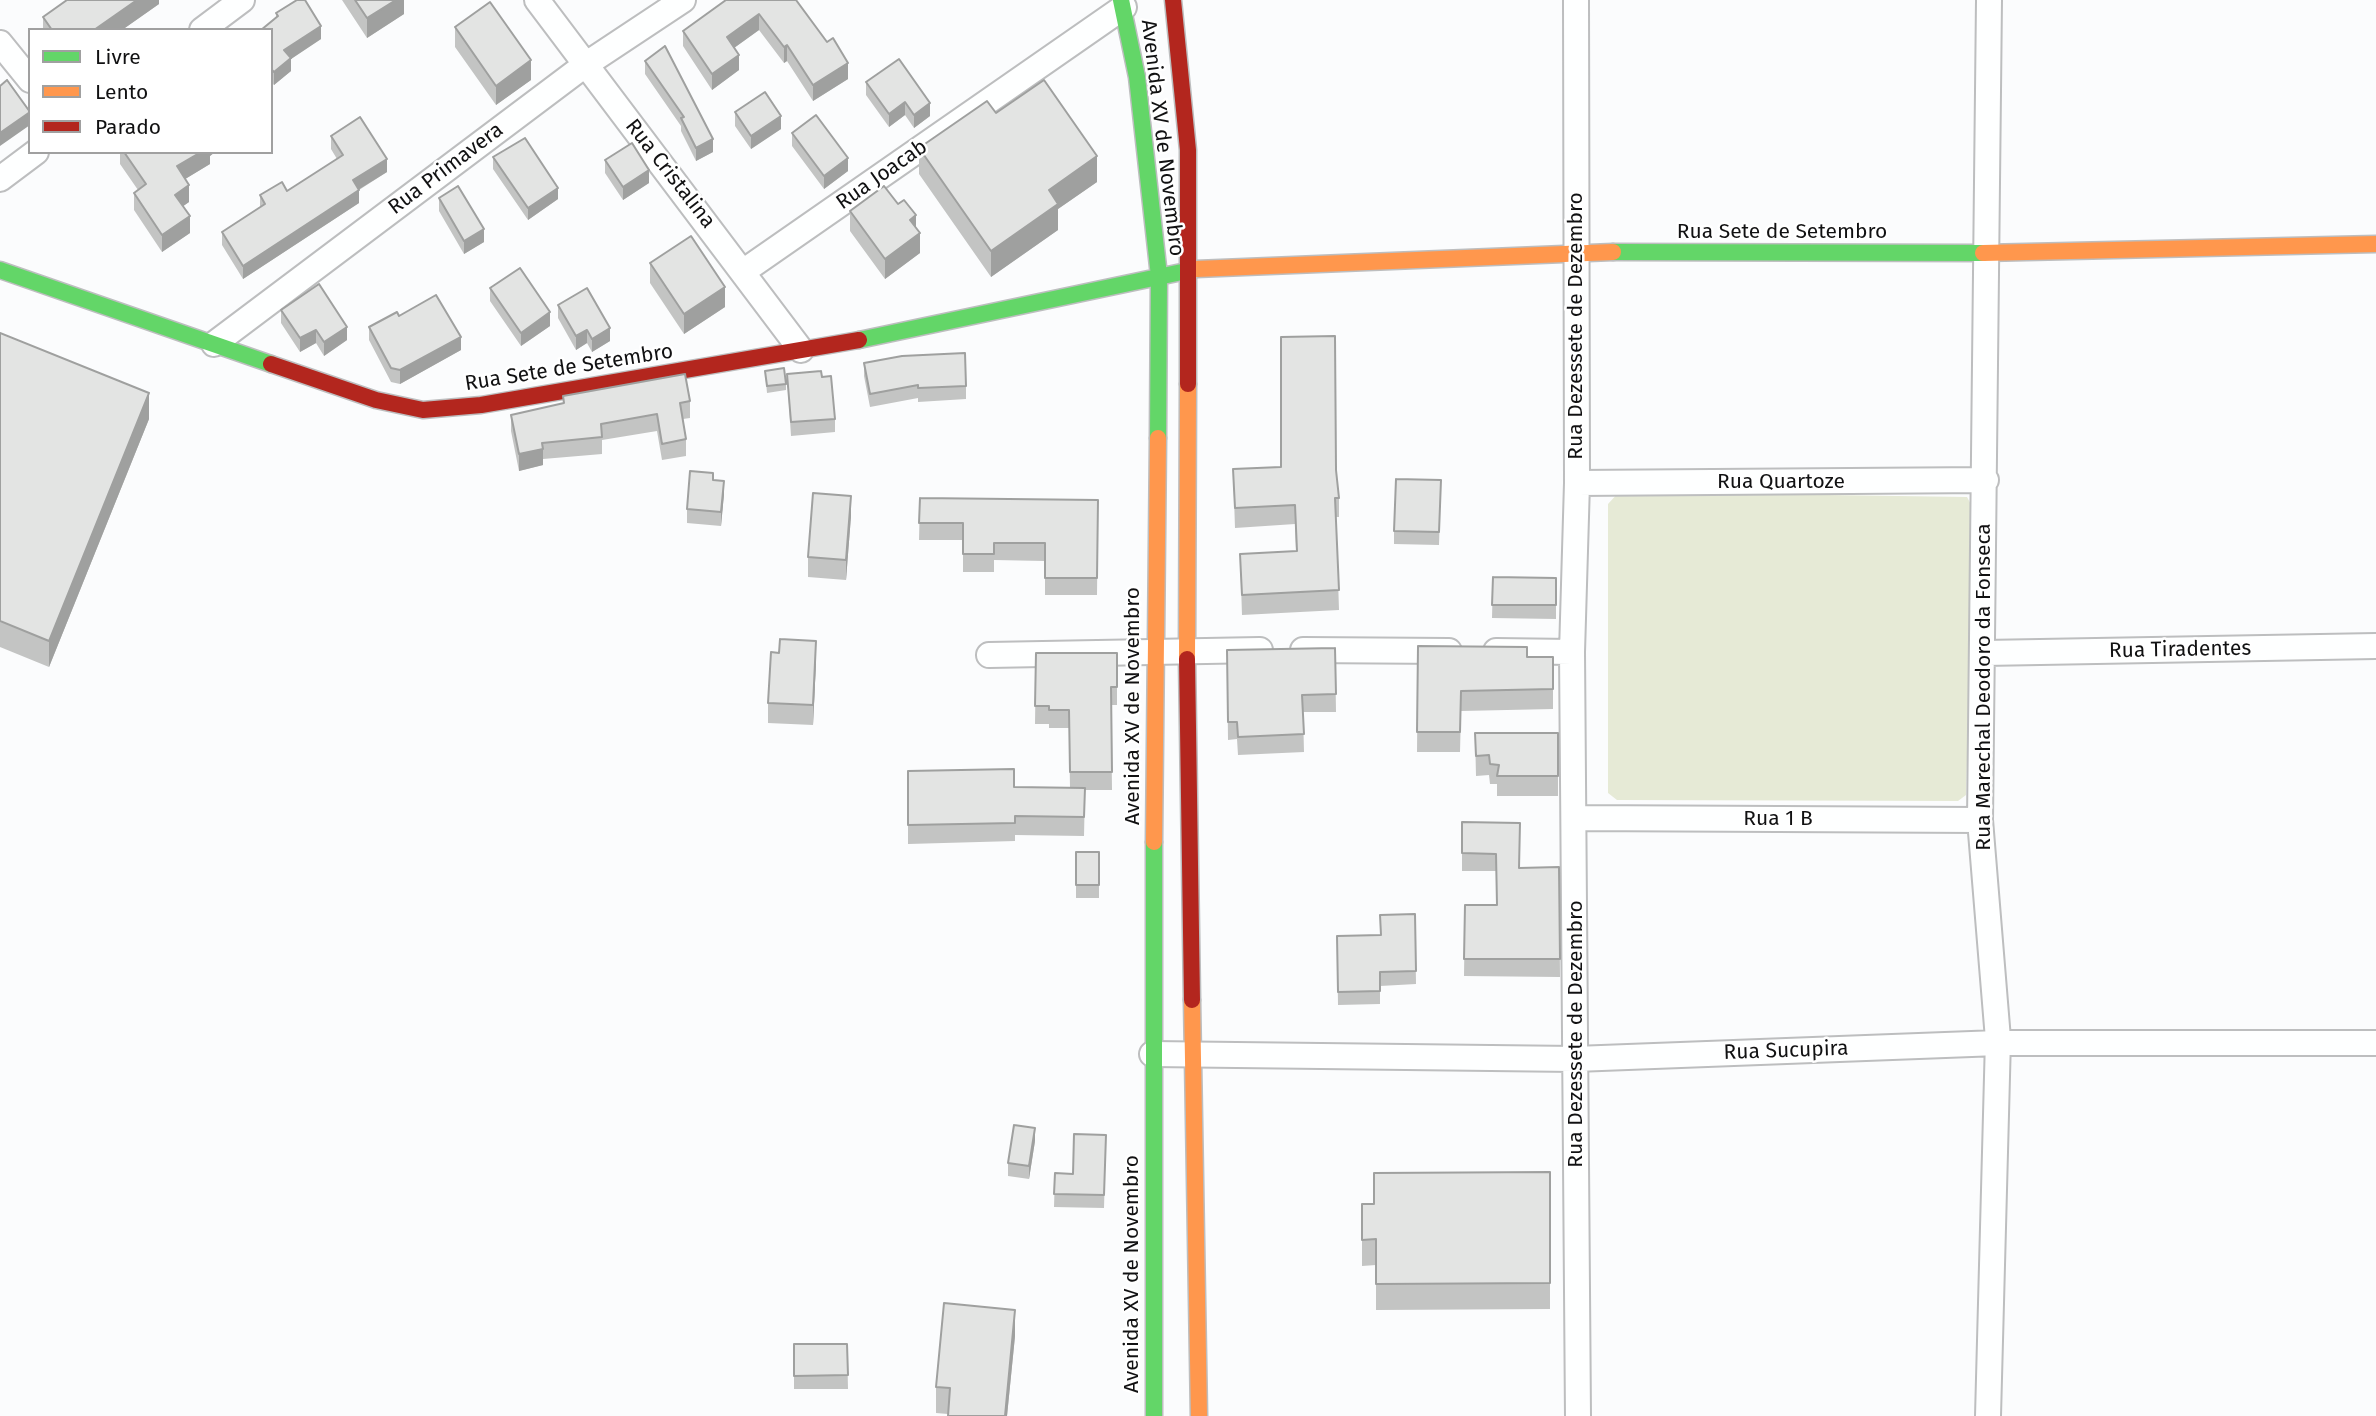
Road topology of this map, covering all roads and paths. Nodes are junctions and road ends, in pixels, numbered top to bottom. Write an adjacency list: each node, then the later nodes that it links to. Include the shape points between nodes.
1 (242, 0): 8 (street)
2 (537, 0): 10 (street, Rua Cristalina)
3 (683, 0): 10 (street, Rua Primavera)
4 (1173, 0): 17 (main road, Avenida XV de Novembro, via 1188,150)
5 (1576, 0): 15 (street, Rua Dezessete de Dezembro)
6 (1989, 0): 16 (street, Rua Marechal Deodoro da Fonseca)
7 (1123, 4): 19 (street, Rua Joacab); 20 (main road, Avenida XV de Novembro, via 1138,76)
8 (205, 28)
9 (0, 43): 11 (street)
10 (585, 65): 19 (street, Rua Cristalina); 21 (street, Rua Primavera)
11 (28, 78)
12 (34, 154): 13 (street)
13 (0, 179)
14 (2376, 244): 16 (main road, Rua Sete de Setembro)
15 (1575, 252): 16 (main road, Rua Sete de Setembro); 17 (main road, Rua Sete de Setembro); 24 (street, Rua Dezessete de Dezembro)
16 (1988, 253): 23 (street, Rua Marechal Deodoro da Fonseca)
17 (1188, 269): 20 (main road, Rua Sete de Setembro); 27 (main road, Avenida XV de Novembro)
18 (0, 270): 21 (main road, Rua Sete de Setembro)
19 (744, 271): 22 (street, Rua Cristalina)
20 (1159, 276): 22 (main road, Rua Sete de Setembro); 26 (main road, Avenida XV de Novembro)
21 (214, 344): 22 (main road, Rua Sete de Setembro, via 376,400 423,410 481,405)
22 (801, 350)
23 (1986, 480): 24 (street, Rua Quartoze); 29 (street, Rua Marechal Deodoro da Fonseca)
24 (1577, 483): 28 (street, Rua Dezessete de Dezembro)
25 (2376, 646): 29 (street, Rua Tiradentes)
26 (1154, 650): 27 (street); 30 (street); 35 (main road, Avenida XV de Novembro)
27 (1186, 650): 28 (street); 36 (main road, Avenida XV de Novembro)
28 (1572, 652): 31 (street, Rua Dezessete de Dezembro)
29 (1984, 653): 32 (street, Rua Marechal Deodoro da Fonseca)
30 (989, 655)
31 (1576, 818): 32 (street, Rua 1 B); 37 (street, Rua Dezessete de Dezembro)
32 (1980, 820): 33 (street, Rua Marechal Deodoro da Fonseca)
33 (1998, 1043): 34 (street, Rua Sucupira); 37 (street, Rua Sucupira); 41 (street, Rua Marechal Deodoro da Fonseca)
34 (2376, 1043)
35 (1152, 1054): 36 (street, Rua Sucupira); 38 (main road, Avenida XV de Novembro)
36 (1195, 1056): 37 (street, Rua Sucupira); 39 (main road, Avenida XV de Novembro)
37 (1575, 1059): 40 (street, Rua Dezessete de Dezembro)
38 (1154, 1416)
39 (1199, 1416)
40 (1578, 1416)
41 (1988, 1416)

